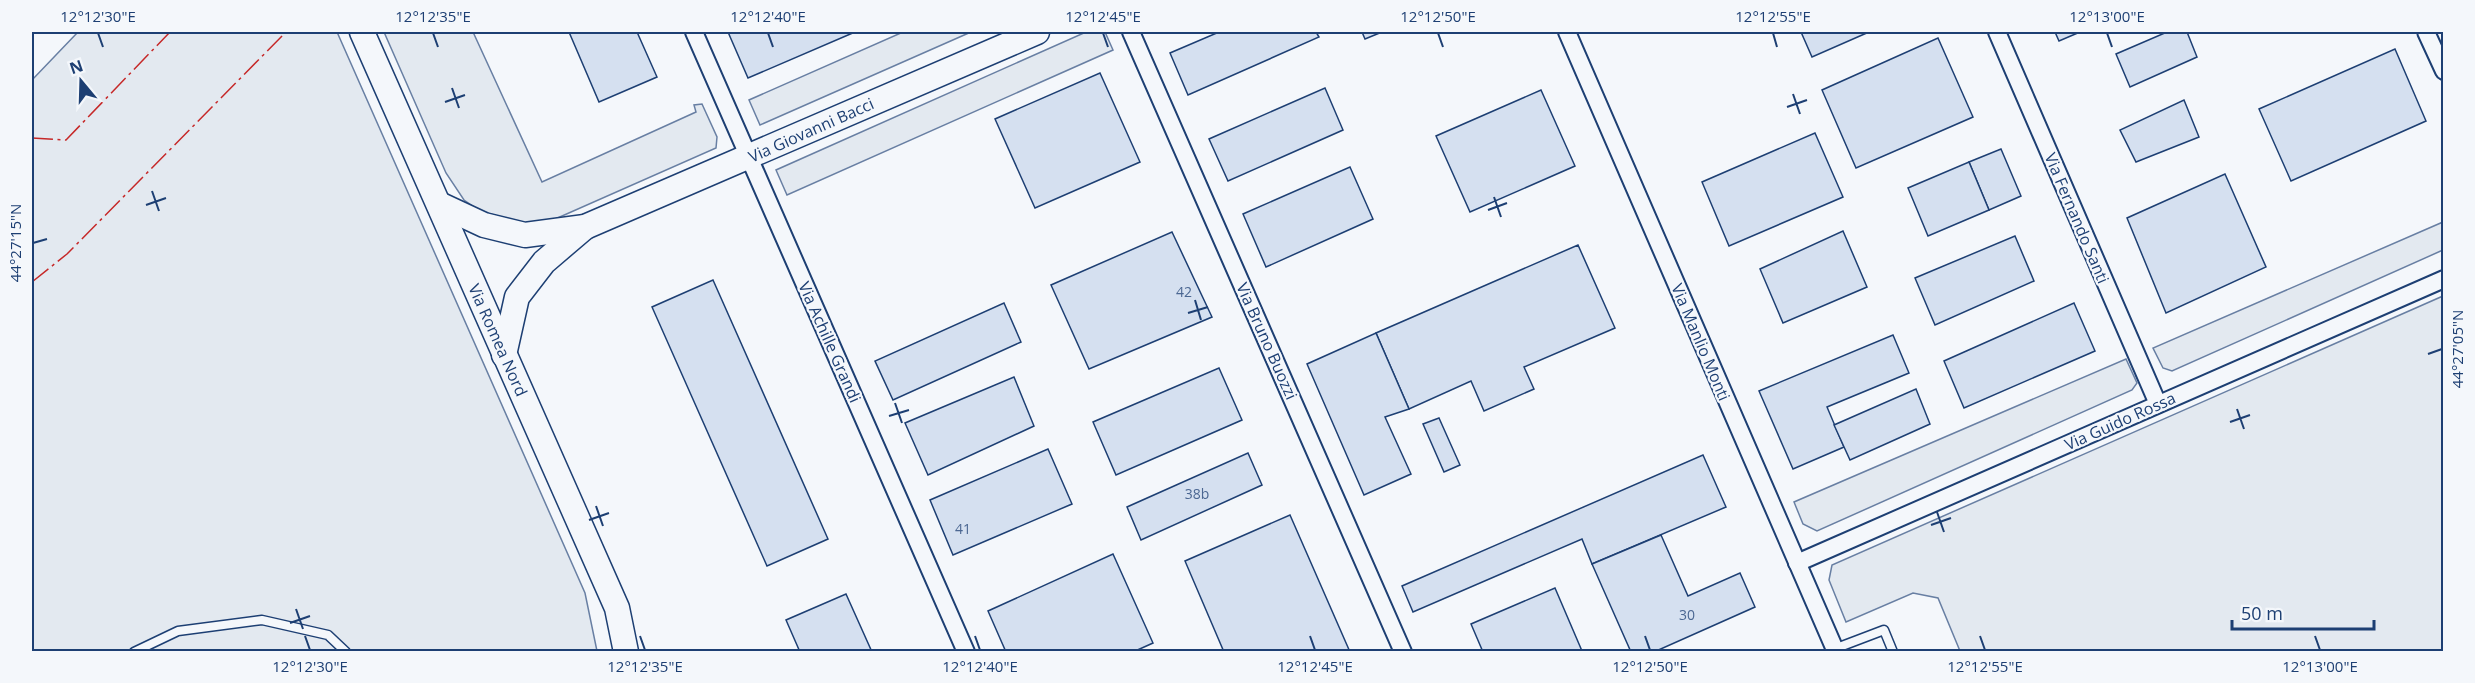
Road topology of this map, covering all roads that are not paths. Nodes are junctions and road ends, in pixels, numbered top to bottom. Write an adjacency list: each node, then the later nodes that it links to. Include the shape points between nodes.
1 (362, 32): 10 (main road, Via Romea Nord)
2 (694, 32): 9 (street, Via Achille Grandi)
3 (1037, 32): 9 (main road, Via Giovanni Bacci)
4 (1131, 32): 21 (street, Via Bruno Buozzi)
5 (1567, 32): 15 (street, Via Manlio Monti)
6 (1996, 32): 14 (street, Via Fernando Santi)
7 (2426, 32): 8 (street)
8 (2444, 71)
9 (750, 157): 11 (main road, Via Giovanni Bacci); 20 (street, Via Achille Grandi)
10 (439, 204): 11 (main road, Via Giovanni Bacci, via 484,225 525,235); 13 (main road, Via Romea Nord)
11 (585, 227): 13 (main road, Via Giovanni Bacci, via 544,262 517,297)
12 (2444, 279): 14 (street, Via Guido Rossa)
13 (504, 355): 19 (main road, Via Romea Nord, via 617,608)
14 (2158, 404): 15 (street, Via Guido Rossa)
15 (1797, 563): 16 (street, Via Manlio Monti)
16 (1835, 650): 22 (lane, via 1884,630)
17 (134, 651): 18 (lane, via 178,631 262,620 328,634)
18 (346, 651)
19 (626, 651)
20 (966, 651)
21 (1403, 651)
22 (1893, 651)

